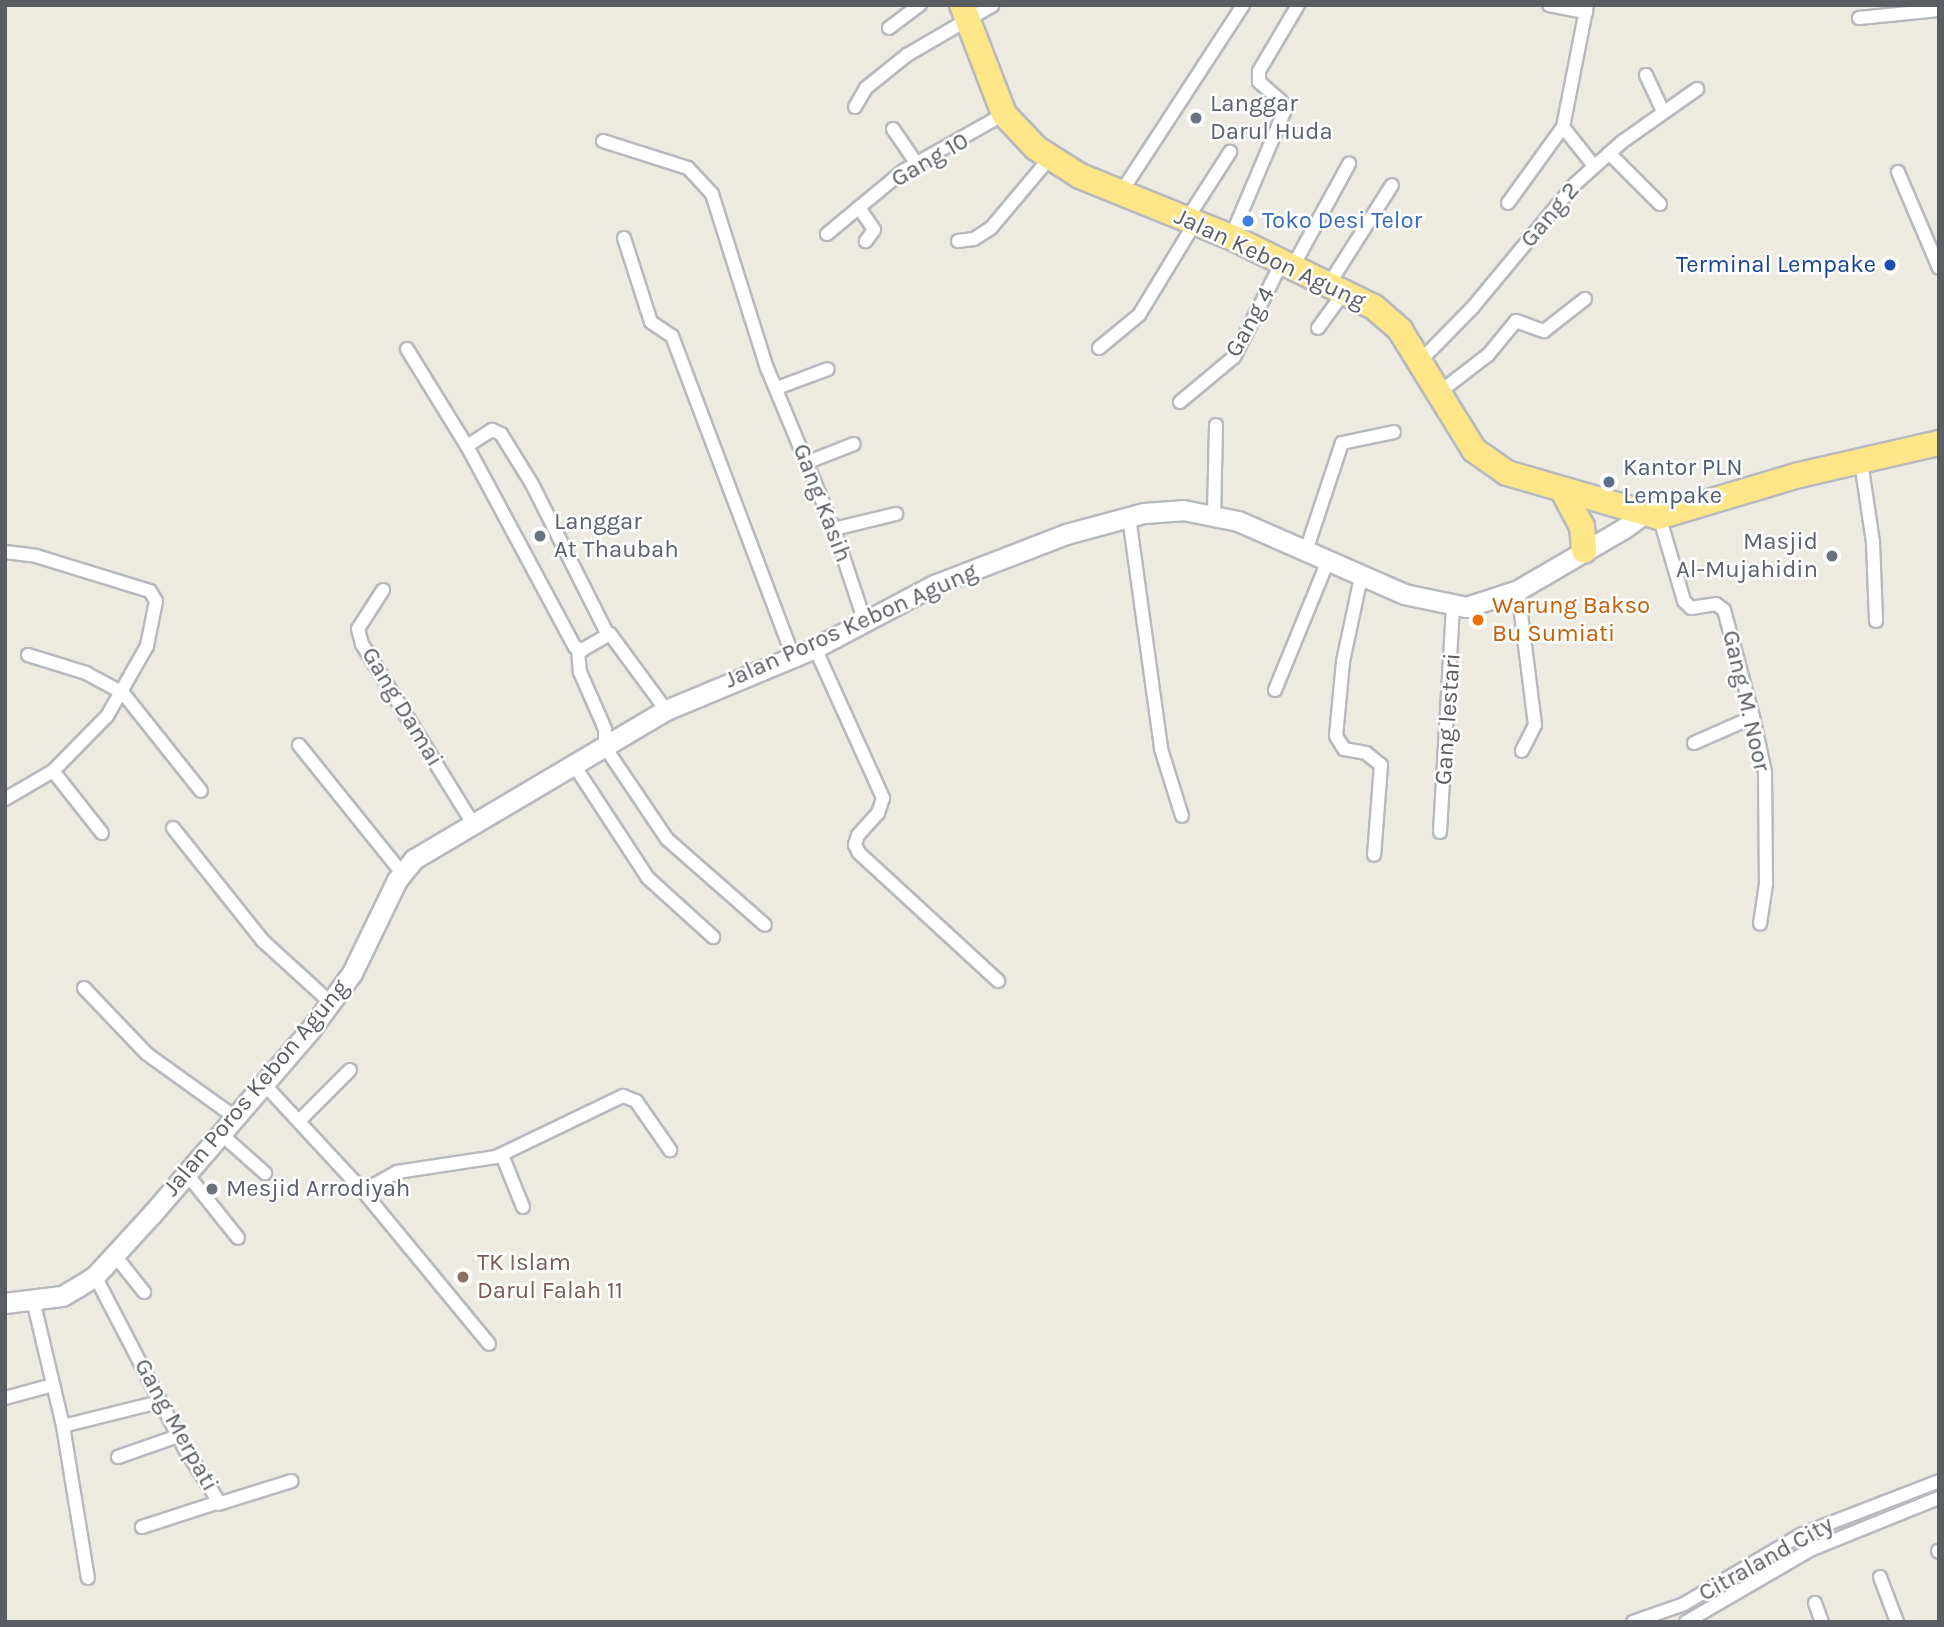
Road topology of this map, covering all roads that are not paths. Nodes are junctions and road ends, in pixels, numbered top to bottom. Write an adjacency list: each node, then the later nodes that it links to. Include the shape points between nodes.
1 (920, 5): 11 (street)
2 (993, 5): 9 (street)
3 (1243, 5): 28 (street)
4 (1298, 5): 34 (street, via 1259,71 1259,82 1281,101 1284,113)
5 (1549, 5): 6 (street)
6 (1586, 9): 17 (street)
7 (1884, 10): 8 (street); 10 (street)
8 (1939, 10)
9 (964, 13): 14 (street, via 875,79); 16 (highway, Jalan Kebon Agung)
10 (1858, 18)
11 (888, 28)
12 (1646, 75): 15 (street)
13 (1697, 89): 15 (street, Gang 2)
14 (855, 107)
15 (1663, 111): 21 (street, Gang 2)
16 (1004, 114): 22 (highway, Jalan Kebon Agung); 23 (street, Gang 10)
17 (1563, 127): 25 (street); 29 (street)
18 (893, 129): 23 (street)
19 (603, 141): 47 (street, Gang Kasih, via 670,159 704,182 721,212 758,343)
20 (1230, 152): 32 (street)
21 (1609, 153): 25 (street, Gang 2); 30 (street)
22 (1049, 159): 28 (highway, Jalan Kebon Agung); 37 (street, via 991,228 974,239)
23 (917, 163): 31 (street, Gang 10, via 890,180)
24 (1349, 164): 38 (street, Gang 4)
25 (1594, 166): 45 (street, Gang 2)
26 (1898, 172): 39 (street)
27 (1392, 185): 40 (street)
28 (1120, 194): 32 (highway, Jalan Kebon Agung)
29 (1508, 203)
30 (1660, 204)
31 (860, 209): 33 (street, Gang 10); 36 (street, via 874,230)
32 (1191, 221): 34 (highway, Jalan Kebon Agung); 43 (street, via 1139,315)
33 (827, 234)
34 (1231, 237): 38 (highway, Jalan Kebon Agung)
35 (624, 238): 78 (street, via 651,322 673,336)
36 (866, 241)
37 (958, 241)
38 (1286, 266): 40 (highway, Jalan Kebon Agung); 49 (street, Gang 4, via 1234,358)
39 (1939, 268)
40 (1337, 287): 42 (street); 45 (highway, Jalan Kebon Agung, via 1387,317)
41 (1585, 299): 48 (street, via 1544,331 1516,321 1481,361)
42 (1318, 328)
43 (1099, 348)
44 (407, 349): 55 (street)
45 (1421, 360): 48 (highway, Jalan Kebon Agung)
46 (828, 369): 47 (street)
47 (777, 388): 56 (street, Gang Kasih)
48 (1441, 391): 58 (highway, Jalan Kebon Agung, via 1462,432 1490,464)
49 (1180, 402)
50 (1216, 425): 61 (street)
51 (1939, 428): 59 (highway, via 1798,462)
52 (1394, 432): 66 (street, via 1342,443)
53 (1939, 443): 57 (highway)
54 (853, 444): 56 (street)
55 (467, 446): 74 (street, via 492,430 501,434 532,484); 76 (street)
56 (808, 462): 63 (street, Gang Kasih)
57 (1861, 462): 59 (highway); 73 (street, via 1873,542)
58 (1563, 491): 59 (highway, Jalan Kebon Agung); 64 (highway, via 1582,526)
59 (1645, 509): 64 (main road, Jalan Poros Kebon Agung); 82 (street, Gang M. Noor, via 1684,601 1691,608 1716,604 1724,610)
60 (895, 514): 63 (street)
61 (1214, 515): 62 (main road, Jalan Poros Kebon Agung, via 1183,510); 66 (main road, Jalan Poros Kebon Agung, via 1258,530)
62 (1129, 517): 72 (main road, Jalan Poros Kebon Agung, via 1042,543 922,590); 91 (street, via 1161,749)
63 (834, 529): 72 (street, Gang Kasih)
64 (1584, 551): 70 (main road, Jalan Poros Kebon Agung)
65 (5, 552): 80 (street, via 67,565 155,596 147,646)
66 (1305, 554): 67 (main road, Jalan Poros Kebon Agung)
67 (1327, 563): 68 (main road, Jalan Poros Kebon Agung); 79 (street)
68 (1361, 577): 71 (main road, Jalan Poros Kebon Agung, via 1404,594); 96 (street, via 1343,662 1336,736 1344,750 1366,752 1381,765)
69 (383, 590): 92 (street, Gang Damai, via 358,629 362,644)
70 (1518, 590): 71 (main road, Jalan Poros Kebon Agung, via 1479,606); 86 (street, via 1535,725)
71 (1453, 605): 94 (street, Gang lestari)
72 (864, 619): 75 (main road, Jalan Poros Kebon Agung)
73 (1876, 621)
74 (607, 634): 76 (street); 81 (street)
75 (815, 648): 78 (main road, Jalan Poros Kebon Agung); 101 (street, via 883,798 878,813 858,835 855,845 859,853)
76 (578, 650): 85 (street, via 580,672 606,729)
77 (28, 655): 80 (street, via 86,673)
78 (793, 657): 81 (main road, Jalan Poros Kebon Agung)
79 (1275, 690)
80 (123, 693): 88 (street, via 107,716); 89 (street)
81 (666, 710): 85 (main road, Jalan Poros Kebon Agung)
82 (1753, 718): 83 (street); 98 (street, Gang M. Noor, via 1765,772 1766,884)
83 (1694, 743)
84 (299, 745): 97 (street)
85 (605, 747): 87 (main road, Jalan Poros Kebon Agung); 99 (street, via 673,847)
86 (1522, 751)
87 (574, 765): 92 (main road, Jalan Poros Kebon Agung); 100 (street, via 648,878)
88 (52, 771): 90 (street); 95 (street)
89 (201, 791)
90 (5, 799)
91 (1182, 816)
92 (473, 824): 97 (main road, Jalan Poros Kebon Agung, via 414,859)
93 (173, 828): 103 (street, via 262,940)
94 (1440, 832)
95 (102, 833)
96 (1374, 855)
97 (402, 873): 103 (main road, Jalan Poros Kebon Agung, via 375,933)
98 (1760, 924)
99 (765, 925)
100 (713, 937)
101 (998, 981)
102 (83, 988): 106 (street, via 147,1054)
103 (330, 1002): 105 (main road, Jalan Poros Kebon Agung)
104 (350, 1070): 107 (street)
105 (264, 1084): 106 (main road, Jalan Poros Kebon Agung); 107 (street)
106 (236, 1118): 108 (main road, Jalan Poros Kebon Agung)
107 (299, 1121): 113 (street)
108 (221, 1134): 111 (main road, Jalan Poros Kebon Agung); 112 (street)
109 (670, 1150): 110 (street, via 629,1096)
110 (502, 1154): 113 (street, via 397,1172); 114 (street)
111 (186, 1173): 115 (street); 116 (main road, Jalan Poros Kebon Agung)
112 (265, 1173)
113 (363, 1191): 121 (street)
114 (523, 1207)
115 (238, 1238)
116 (113, 1253): 117 (main road, Jalan Poros Kebon Agung); 118 (street)
117 (95, 1276): 119 (main road, Jalan Poros Kebon Agung, via 62,1296); 124 (street, Gang Merpati)
118 (144, 1292)
119 (33, 1300): 120 (main road, Jalan Poros Kebon Agung); 122 (street)
120 (5, 1303)
121 (489, 1344)
122 (53, 1385): 123 (street); 125 (street)
123 (5, 1398)
124 (159, 1402): 125 (street); 126 (street, Gang Merpati)
125 (63, 1426): 134 (street)
126 (178, 1436): 127 (street); 131 (street, Gang Merpati)
127 (118, 1457)
128 (1939, 1481): 136 (street, Citraland City, via 1802,1534)
129 (292, 1482): 131 (street)
130 (1939, 1497): 138 (street, Citraland City, via 1810,1550)
131 (218, 1504): 132 (street, Gang Merpati)
132 (142, 1527)
133 (1880, 1577): 140 (street)
134 (88, 1578)
135 (1815, 1603): 139 (street)
136 (1655, 1618): 137 (street, Citraland City)
137 (1634, 1622)
138 (1686, 1622)
139 (1822, 1622)
140 (1897, 1622)

